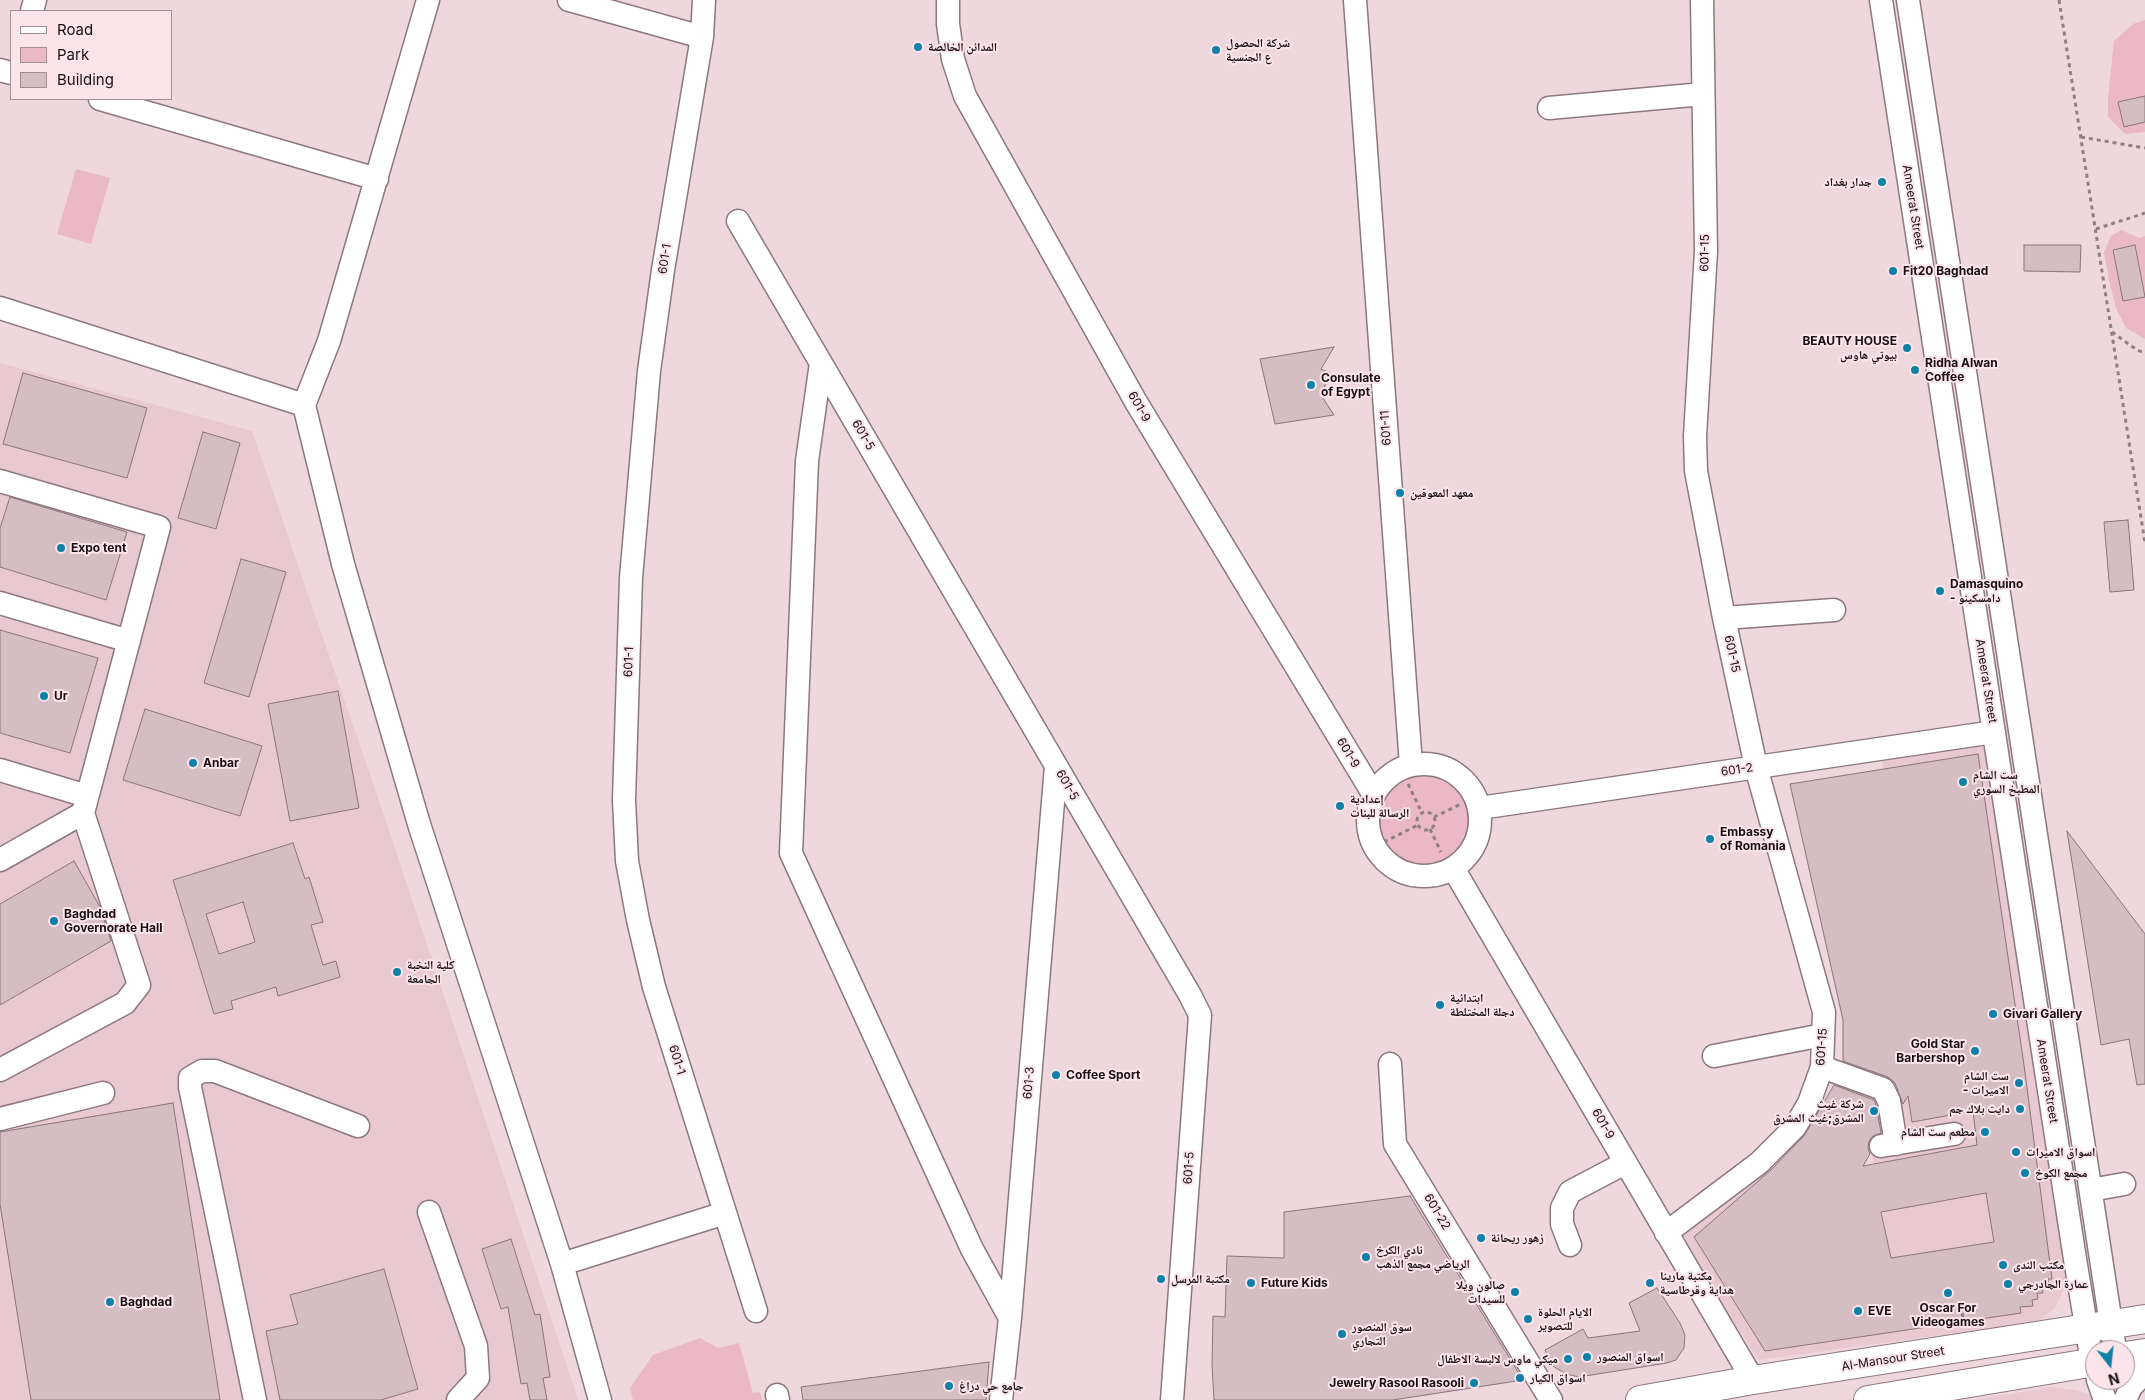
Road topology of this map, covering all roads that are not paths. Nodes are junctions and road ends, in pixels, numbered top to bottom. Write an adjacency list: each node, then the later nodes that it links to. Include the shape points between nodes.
1 (428, 0): 13 (street)
2 (569, 0): 9 (street)
3 (704, 0): 9 (street, 601-1)
4 (948, 0): 28 (street, 601-9, via 953,58 965,96 1136,402)
5 (1355, 0): 27 (street, 601-11)
6 (1702, 0): 10 (street, 601-15)
7 (1881, 0): 23 (street, Ameerat Street)
8 (1908, 0): 44 (street, Ameerat Street)
9 (702, 37): 46 (street, 601-1, via 662,270 649,372 631,578 624,800 627,861 654,987)
10 (1703, 94): 12 (street); 21 (street, 601-15, via 1706,251 1695,436 1696,471)
11 (103, 100): 13 (street)
12 (1549, 108)
13 (377, 179): 17 (street, via 329,341)
14 (738, 221): 16 (street, 601-5)
15 (0, 308): 17 (street)
16 (821, 363): 24 (street, 601-5); 51 (street, via 808,461 791,853 972,1249)
17 (304, 405): 49 (street, via 343,564 419,824)
18 (0, 481): 22 (street, via 159,526)
19 (0, 603): 22 (street)
20 (1834, 610): 21 (street)
21 (1724, 618): 25 (street, 601-15)
22 (129, 641): 29 (street)
23 (1994, 732): 25 (street, 601-2); 53 (street, Ameerat Street)
24 (1056, 766): 51 (street, 601-3); 62 (street, 601-5, via 1200,1015)
25 (1756, 767): 30 (street, 601-2); 33 (street, 601-15, via 1824,1012)
26 (0, 770): 29 (street)
27 (1408, 772): 28 (street, via 1396,772 1383,782); 30 (street, via 1426,764 1454,772 1474,794)
28 (1374, 796): 32 (street, via 1368,812 1369,830 1375,847 1386,861 1401,871 1418,876 1436,875)
29 (85, 804): 31 (street); 37 (street, via 139,985 125,1003)
30 (1473, 805): 32 (street, via 1480,826 1476,843 1466,857)
31 (0, 860)
32 (1448, 861): 42 (street, 601-9)
33 (1823, 1035): 34 (street); 36 (street, 601-15)
34 (1714, 1056)
35 (1390, 1064): 63 (street, 601-22, via 1395,1144)
36 (1822, 1067): 41 (street, via 1883,1089 1889,1102 1888,1145); 47 (street, 601-15, via 1795,1127 1759,1163)
37 (0, 1070)
38 (103, 1093): 39 (street)
39 (0, 1119)
40 (358, 1126): 58 (street, via 215,1071 202,1071 190,1078)
41 (1954, 1134)
42 (1626, 1163): 47 (street, 601-9); 48 (street, via 1570,1192 1562,1208 1562,1224)
43 (2124, 1184): 44 (street)
44 (2091, 1190): 53 (street, Ameerat Street)
45 (429, 1212): 59 (street, via 476,1346 478,1378)
46 (725, 1213): 49 (street); 50 (street, 601-1)
47 (1666, 1233): 57 (street, 601-9)
48 (1570, 1245)
49 (562, 1264): 60 (street)
50 (756, 1311)
51 (1010, 1318): 61 (street, 601-3)
52 (2145, 1319): 53 (main road, Al-Mansour Street)
53 (2099, 1325): 54 (street, Ameerat Street); 57 (main road, Al-Mansour Street)
54 (2099, 1340)
55 (2085, 1367): 65 (main road)
56 (2145, 1372): 66 (street, via 2131,1387)
57 (1753, 1380): 64 (main road, Al-Mansour Street)
58 (255, 1400)
59 (458, 1400)
60 (600, 1400)
61 (1001, 1400)
62 (1172, 1400)
63 (1551, 1400)
64 (1640, 1400)
65 (1868, 1400)
66 (2125, 1400)

